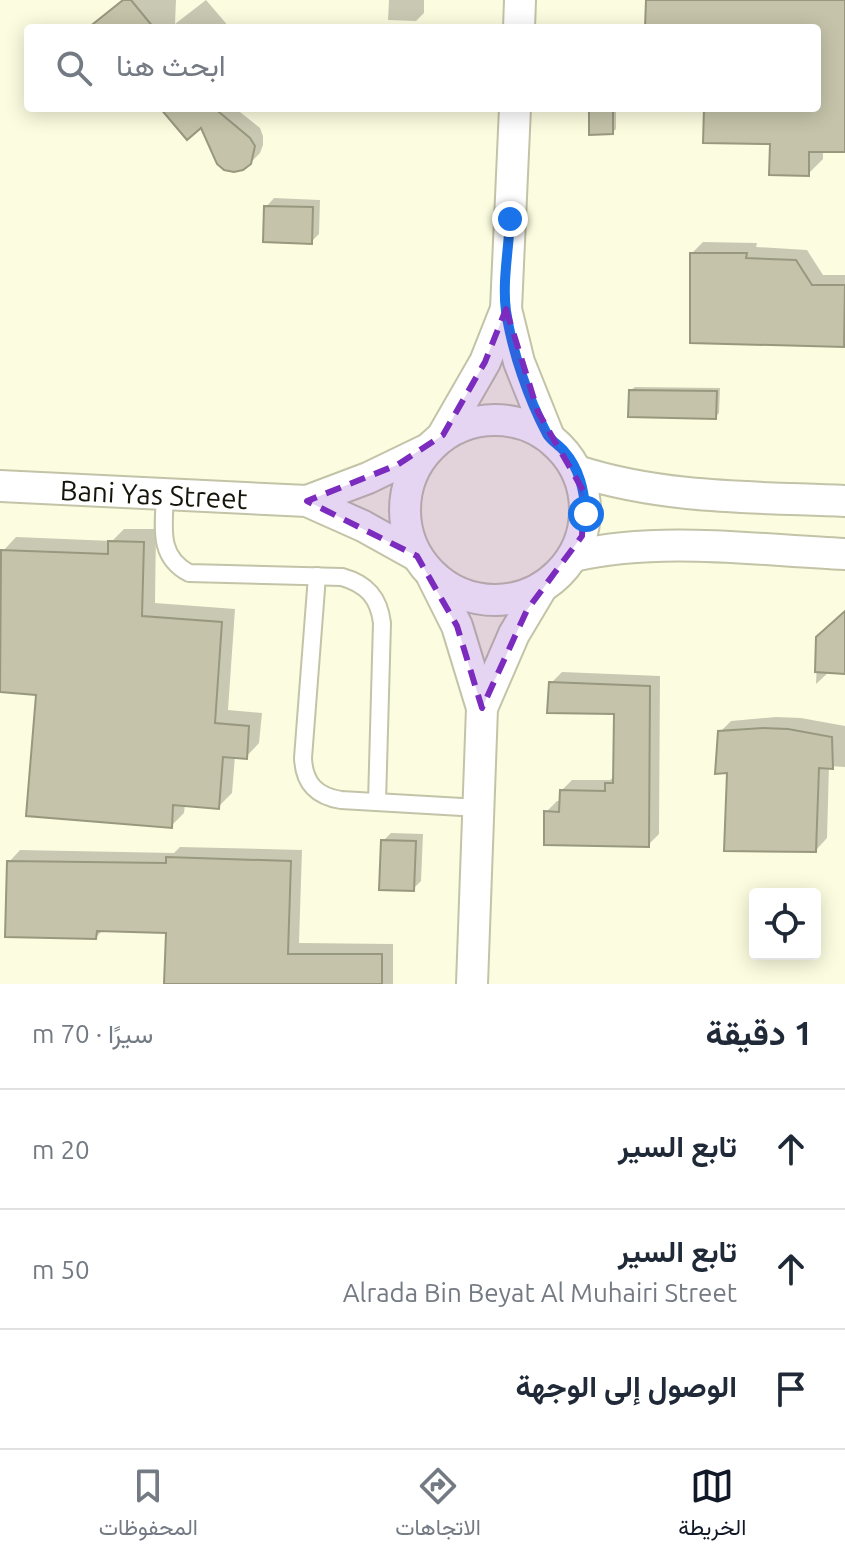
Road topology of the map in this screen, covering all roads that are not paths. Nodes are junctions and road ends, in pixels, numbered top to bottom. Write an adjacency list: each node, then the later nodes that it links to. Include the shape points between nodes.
1 (520, 0): 2 (street)
2 (519, 24)
3 (515, 112): 4 (street)
4 (506, 309): 5 (street, via 519,362); 6 (street, via 485,362)
5 (549, 437): 6 (street, via 508,420 485,420 463,425); 7 (street)
6 (435, 443): 10 (street, Bani Yas Street, via 368,478); 14 (street, via 414,469 406,490 406,524)
7 (577, 471): 11 (street, via 666,492); 13 (street, via 586,514)
8 (0, 486): 9 (street, Bani Yas Street)
9 (165, 495): 10 (street, Bani Yas Street); 15 (lane, via 165,548 189,573)
10 (307, 501): 14 (street, Bani Yas Street, via 363,526)
11 (845, 501)
12 (845, 554): 13 (street, via 663,546)
13 (573, 556): 16 (street)
14 (424, 566): 16 (street, via 451,589 473,598 496,601); 17 (street, via 457,626)
15 (317, 576): 18 (lane, via 355,581 375,598 380,610); 18 (lane, via 303,769 320,794)
16 (542, 587): 17 (street, via 514,634)
17 (482, 708): 19 (street)
18 (377, 802): 19 (lane)
19 (479, 808): 20 (street)
20 (472, 984)

